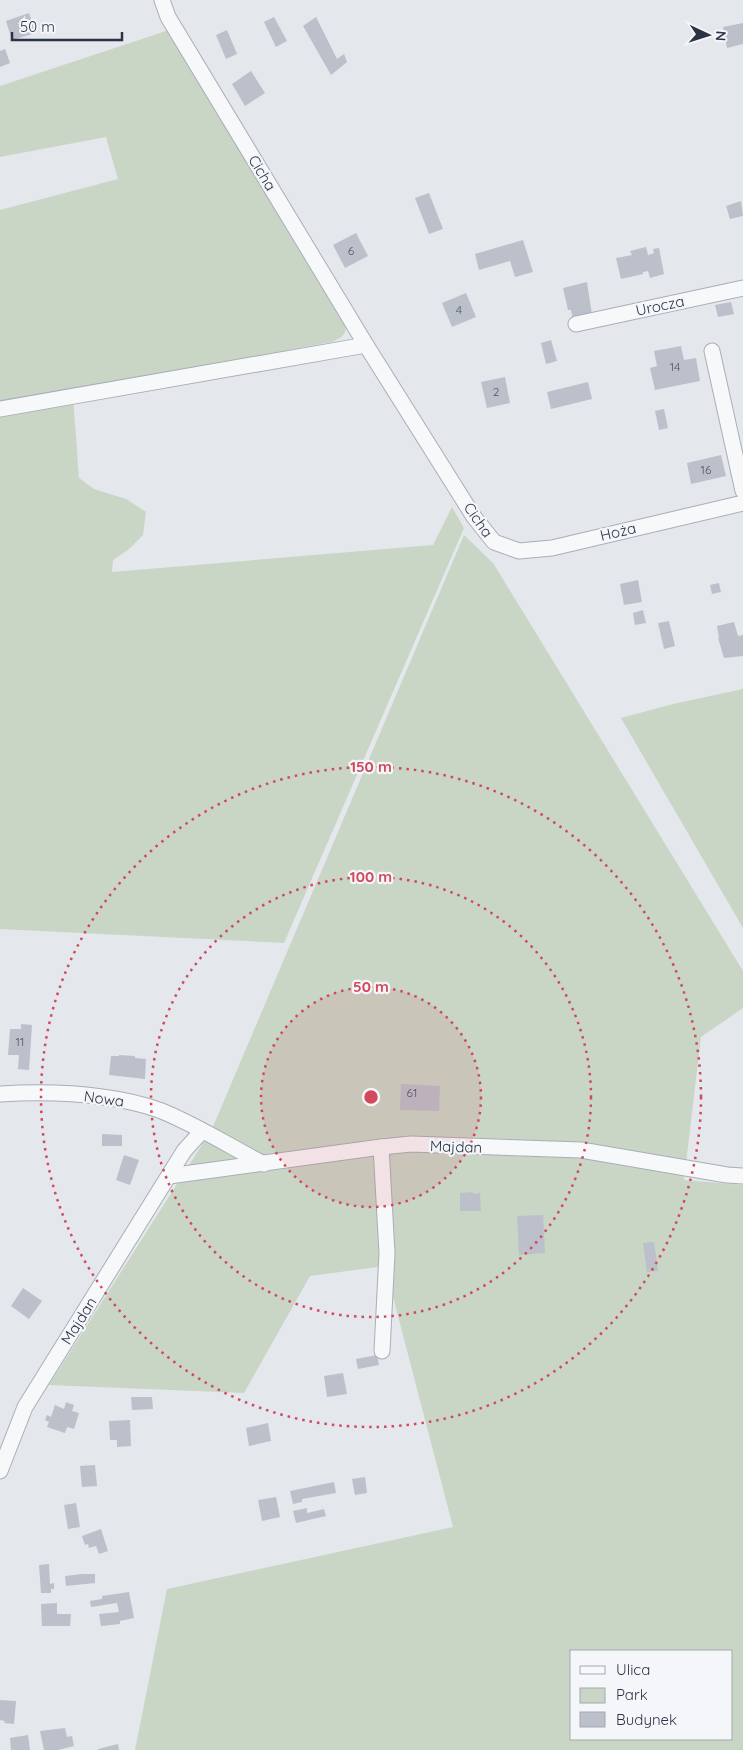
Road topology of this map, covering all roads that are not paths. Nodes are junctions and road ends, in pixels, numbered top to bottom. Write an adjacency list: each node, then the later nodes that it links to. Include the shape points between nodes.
1 (162, 0): 4 (street, Cicha, via 172,23)
2 (743, 288): 3 (street, Urocza)
3 (576, 324)
4 (366, 345): 6 (street); 9 (street, Cicha, via 474,517)
5 (712, 350): 7 (street)
6 (0, 409)
7 (743, 491)
8 (743, 503): 9 (street, Hoża, via 552,548 519,551)
9 (494, 542)
10 (0, 1094): 11 (street, Nowa, via 77,1094 126,1101 158,1110)
11 (202, 1131): 13 (street, Nowa); 14 (street, Majdan, via 184,1151)
12 (381, 1147): 13 (street, Majdan); 15 (street, Majdan, via 411,1144 581,1150); 16 (street, via 387,1253)
13 (264, 1164): 14 (street, Majdan)
14 (169, 1176): 17 (street, Majdan, via 26,1407)
15 (743, 1176)
16 (382, 1351)
17 (0, 1471)

